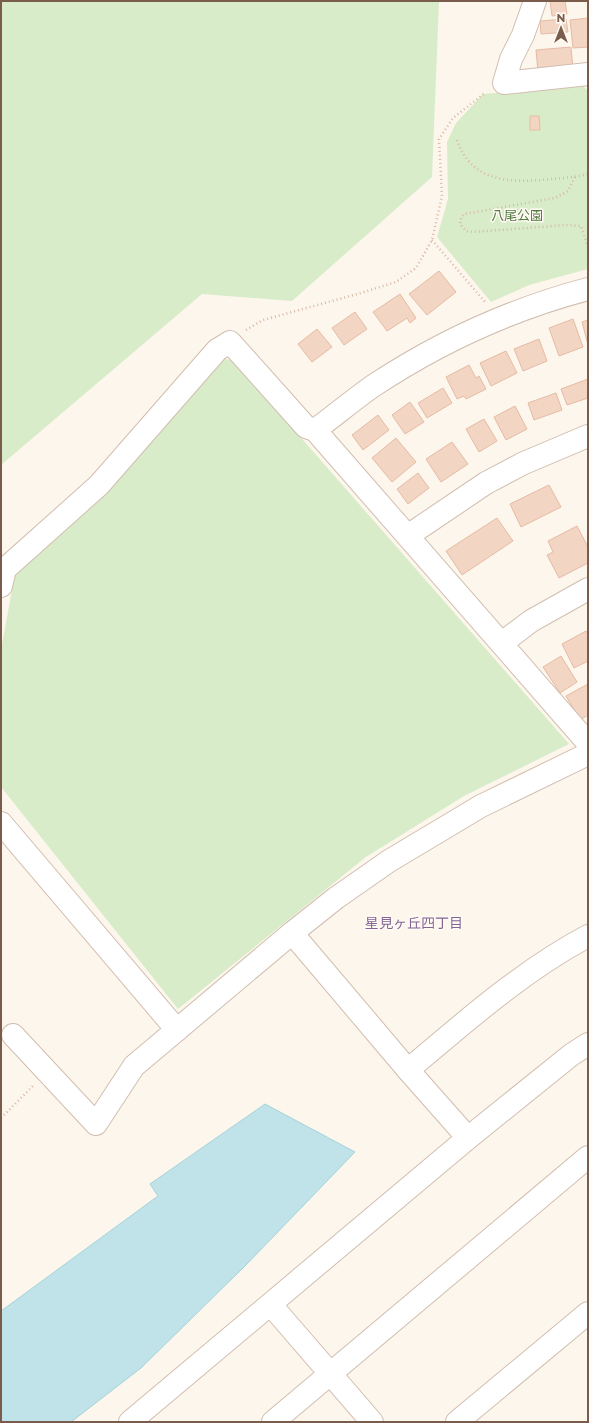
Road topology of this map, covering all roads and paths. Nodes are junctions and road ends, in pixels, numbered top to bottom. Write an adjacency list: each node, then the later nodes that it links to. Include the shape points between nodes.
1 (535, 1): 3 (street)
2 (588, 74): 3 (street)
3 (504, 83): 7 (path, via 483,94 453,118 439,139 442,196)
4 (458, 140): 6 (path, via 460,148 472,165 491,177 504,181 533,182)
5 (588, 174): 6 (path)
6 (575, 177): 8 (path, via 568,191 555,198 464,214 460,224 466,231 473,232 581,226)
7 (432, 240): 10 (path, via 490,308); 11 (path, via 416,268 396,282 262,320)
8 (588, 247)
9 (588, 288): 10 (street, via 534,305)
10 (498, 321): 12 (street, via 446,343 409,364)
11 (230, 342): 12 (street, via 306,427); 15 (street, via 217,350 99,484 4,569)
12 (315, 430): 14 (street)
13 (588, 436): 14 (street, via 524,463 486,483)
14 (409, 535): 17 (street)
15 (1, 586)
16 (588, 589): 17 (street, via 531,621)
17 (502, 643): 18 (street)
18 (588, 743)
19 (588, 754): 21 (street, via 481,806 389,861)
20 (1, 823): 23 (street)
21 (292, 933): 23 (street); 26 (street)
22 (588, 936): 26 (street, via 568,946 524,976)
23 (177, 1030): 27 (street, via 134,1066 96,1124)
24 (13, 1035): 27 (street)
25 (588, 1044): 29 (street)
26 (408, 1070): 29 (street)
27 (47, 1072): 28 (path)
28 (1, 1118)
29 (468, 1138): 31 (street)
30 (588, 1157): 33 (street)
31 (271, 1305): 33 (street); 35 (street)
32 (588, 1313): 34 (street)
33 (330, 1373): 36 (street); 37 (street)
34 (460, 1421)
35 (130, 1422)
36 (273, 1422)
37 (372, 1422)

